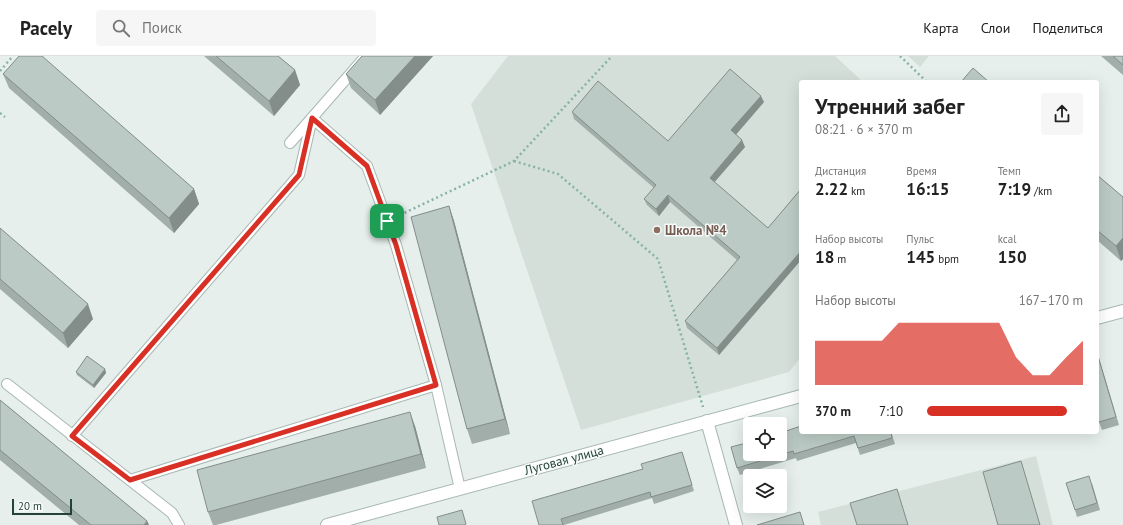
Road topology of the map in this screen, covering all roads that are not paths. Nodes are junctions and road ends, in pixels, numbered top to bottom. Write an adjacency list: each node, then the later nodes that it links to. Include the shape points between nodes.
1 (366, 56): 2 (lane)
2 (312, 118): 3 (lane); 7 (lane, via 367,166 396,245); 10 (lane, via 299,175)
3 (290, 143)
4 (1123, 311): 5 (street)
5 (1099, 317)
6 (7, 384): 10 (lane)
7 (436, 385): 11 (lane); 12 (lane)
8 (799, 397): 9 (street, Луговая улица)
9 (707, 421): 12 (street, Луговая улица); 15 (street)
10 (72, 436): 11 (lane)
11 (130, 480): 13 (lane, via 172,513)
12 (460, 489): 14 (street, Луговая улица)
13 (179, 525)
14 (327, 525)
15 (736, 525)

